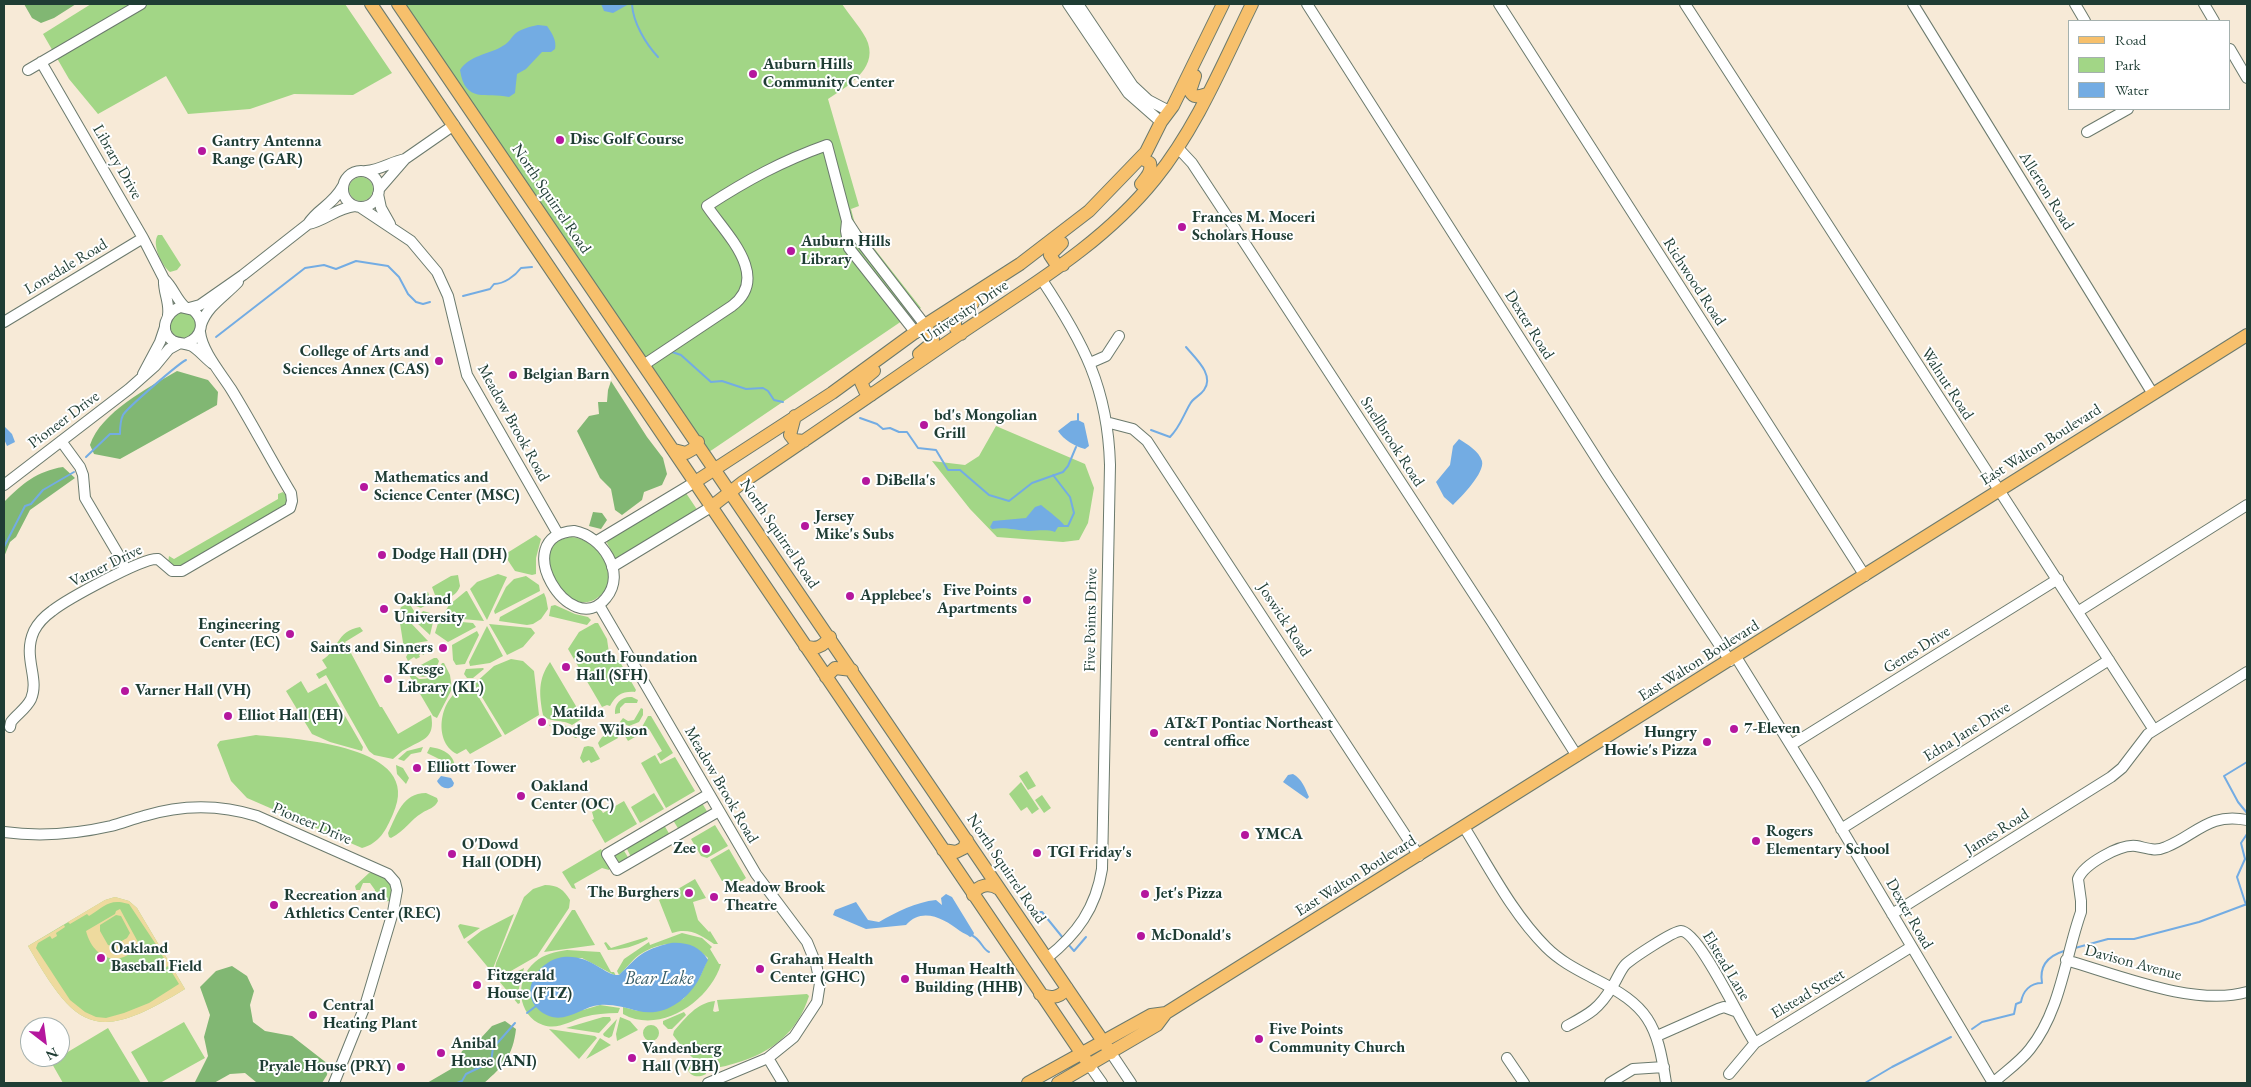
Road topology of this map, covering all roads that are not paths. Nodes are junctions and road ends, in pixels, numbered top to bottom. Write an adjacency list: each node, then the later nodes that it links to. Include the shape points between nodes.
1 (141, 4): 20 (street)
2 (371, 4): 19 (main road)
3 (398, 4): 17 (main road, North Squirrel Road)
4 (1068, 4): 28 (street, via 1128,93)
5 (1078, 4): 26 (street, via 1133,86 1148,100)
6 (1244, 4): 21 (main road, via 1228,37)
7 (1252, 4): 21 (main road, University Drive)
8 (1307, 4): 99 (street, Dexter Road, via 1607,475)
9 (1499, 4): 93 (street, Richwood Road)
10 (1685, 4): 86 (street, Walnut Road)
11 (1912, 4): 74 (street, Allerton Road)
12 (2075, 4): 15 (street)
13 (2204, 4): 16 (street)
14 (1222, 7): 24 (main road, via 1216,36 1190,91 1194,97); 26 (main road, University Drive)
15 (2084, 20)
16 (2213, 20)
17 (428, 48): 19 (main road, via 416,56); 27 (main road, North Squirrel Road)
18 (2231, 51): 23 (street)
19 (405, 53): 29 (main road)
20 (42, 62): 22 (street); 46 (street, Library Drive)
21 (1220, 69): 24 (main road, University Drive)
22 (28, 70)
23 (2247, 78)
24 (1207, 94): 31 (main road, University Drive)
25 (2126, 110): 30 (street)
26 (1169, 111): 28 (main road, University Drive)
27 (477, 120): 29 (main road, via 462,115); 37 (main road, North Squirrel Road)
28 (1161, 122): 32 (main road, University Drive)
29 (454, 125): 33 (street); 39 (main road)
30 (2087, 132)
31 (1178, 148): 47 (main road, University Drive, via 1139,198); 107 (street, Snellbrook Road, via 1192,162)
32 (1141, 158): 36 (main road, University Drive); 47 (main road, via 1150,165 1148,176 1105,222)
33 (404, 159): 34 (street); 38 (street)
34 (365, 171): 35 (street, via 352,173); 38 (street, via 375,178)
35 (343, 186): 40 (street, via 346,199); 42 (street, via 334,201 313,216)
36 (1114, 187): 48 (main road, via 1100,211 1051,253 1053,262); 49 (main road, University Drive, via 1061,234)
37 (525, 190): 39 (main road, via 517,198); 44 (main road, North Squirrel Road)
38 (379, 191): 40 (street, via 372,204); 43 (street, Meadow Brook Road, via 381,208)
39 (502, 196): 45 (main road)
40 (357, 206): 42 (street, via 339,209); 43 (street, Meadow Brook Road)
41 (848, 221): 53 (street); 54 (street, via 849,248); 71 (street, via 827,145 760,172 707,206 744,258 746,279 743,293 732,306)
42 (308, 224): 50 (street)
43 (390, 225): 89 (street, Meadow Brook Road, via 422,251 437,272 448,296 467,375)
44 (548, 225): 45 (main road, via 534,221); 55 (main road, North Squirrel Road)
45 (525, 229): 57 (main road)
46 (143, 238): 51 (street, Library Drive); 59 (street, Lonedale Road)
47 (1097, 238): 48 (main road, University Drive)
48 (1062, 265): 52 (main road, University Drive)
49 (1006, 273): 62 (main road, University Drive); 63 (main road, via 990,292 955,319 955,328)
50 (243, 275): 56 (street, via 200,305); 61 (street, via 227,295 208,310)
51 (164, 279): 56 (street, Library Drive, via 178,301); 58 (street, Library Drive)
52 (1042, 280): 63 (main road, University Drive); 69 (street, Five Points Drive, via 1075,332)
53 (901, 292): 54 (street); 62 (street)
54 (891, 300): 62 (street)
55 (604, 306): 57 (main road, via 593,315); 64 (main road, North Squirrel Road)
56 (187, 308): 58 (street, via 175,309); 61 (street, via 197,313)
57 (581, 311): 67 (main road)
58 (168, 315): 60 (street)
59 (4, 322)
60 (165, 327): 68 (street, via 170,338); 72 (street, Pioneer Drive)
61 (201, 329): 68 (street, via 197,337); 70 (street, via 201,339)
62 (917, 332): 73 (main road, via 933,339 931,344 894,370); 75 (main road, via 898,354 861,382); 76 (main road, University Drive)
63 (961, 334): 73 (main road, University Drive)
64 (623, 335): 67 (main road, via 609,330); 71 (main road, North Squirrel Road)
65 (2247, 335): 74 (main road, East Walton Boulevard)
66 (1119, 336): 69 (street, via 1106,356)
67 (599, 338): 81 (main road)
68 (183, 343): 70 (street); 72 (street, Pioneer Drive, via 169,349)
69 (1090, 363): 77 (street, Five Points Drive, via 1100,390)
70 (213, 364): 92 (street, Varner Drive, via 291,493 288,511 182,571 172,571 156,558)
71 (645, 364): 80 (main road, North Squirrel Road)
72 (142, 377): 78 (street, Pioneer Drive)
73 (883, 387): 75 (main road, University Drive)
74 (2153, 394): 86 (main road, East Walton Boulevard)
75 (871, 395): 79 (main road, University Drive)
76 (795, 416): 79 (main road, via 790,435 794,440); 82 (main road, University Drive)
77 (1106, 422): 116 (street, Joswick Road, via 1133,429 1147,441); 121 (street, Five Points Drive, via 1110,476 1103,861 1095,898 1077,930)
78 (61, 441): 84 (street, Pioneer Drive); 92 (street, via 80,467 85,498)
79 (804, 441): 85 (main road, University Drive)
80 (698, 442): 81 (main road, via 686,453); 82 (main road, North Squirrel Road)
81 (674, 450): 83 (main road)
82 (716, 470): 83 (main road, University Drive); 85 (main road, North Squirrel Road)
83 (695, 482): 88 (main road); 90 (street, University Drive)
84 (4, 485)
85 (730, 491): 88 (main road, University Drive); 97 (main road, North Squirrel Road)
86 (1998, 491): 93 (main road, East Walton Boulevard); 94 (street, Walnut Road)
87 (2247, 505): 96 (street)
88 (710, 507): 91 (street, University Drive); 98 (main road)
89 (558, 534): 90 (street, via 581,532); 95 (street, via 546,554 546,571 552,586 562,599 577,606)
90 (597, 542): 91 (street)
91 (612, 567): 95 (street, via 610,592)
92 (125, 570): 104 (street, Varner Drive, via 54,609 36,627 29,656 33,691)
93 (1865, 576): 99 (main road, East Walton Boulevard)
94 (2058, 579): 96 (street, Walnut Road); 106 (street, Genes Drive)
95 (599, 604): 108 (street, Meadow Brook Road)
96 (2079, 612): 100 (street, Walnut Road)
97 (830, 637): 98 (main road, via 818,648); 101 (main road, North Squirrel Road)
98 (805, 646): 103 (main road)
99 (1733, 659): 106 (street, Dexter Road); 107 (main road, East Walton Boulevard)
100 (2109, 660): 105 (street, Walnut Road); 112 (street, Edna Jane Drive)
101 (852, 670): 103 (main road, via 835,668); 114 (main road, North Squirrel Road)
102 (2247, 672): 105 (street)
103 (826, 678): 115 (main road)
104 (10, 727)
105 (2154, 730): 119 (street, James Road, via 2116,774)
106 (1791, 745): 112 (street, Dexter Road)
107 (1577, 756): 111 (main road, East Walton Boulevard)
108 (709, 794): 109 (street, Meadow Brook Road); 109 (street, via 607,854 617,870)
109 (719, 811): 135 (street, Meadow Brook Road, via 762,883 807,942 815,960 817,977 813,1006 806,1021 794,1037)
110 (2247, 820): 122 (street, via 2209,823 2161,848 2119,848 2085,869 2078,879 2081,912)
111 (1464, 827): 116 (main road, East Walton Boulevard); 124 (street, via 1517,911 1544,945 1560,960)
112 (1841, 829): 119 (street, Dexter Road)
113 (4, 832): 140 (street, Pioneer Drive, via 67,834 113,826 176,808 211,806 257,816 388,874 397,890 392,912 365,1006)
114 (967, 840): 115 (main road, via 964,848 956,852); 117 (main road, North Squirrel Road)
115 (943, 850): 118 (main road)
116 (1419, 856): 128 (main road, East Walton Boulevard)
117 (1000, 889): 118 (main road, via 985,885 977,888); 121 (main road, North Squirrel Road)
118 (973, 895): 126 (main road)
119 (1892, 914): 120 (street, Dexter Road)
120 (1911, 947): 132 (street, Elstead Street); 152 (street, Dexter Road)
121 (1047, 958): 123 (main road, North Squirrel Road)
122 (2066, 960): 125 (street, Davison Avenue, via 2175,992 2219,996); 152 (street, Davison Avenue, via 2044,1029 2030,1050)
123 (1067, 988): 126 (main road, via 1055,997); 131 (main road, North Squirrel Road)
124 (1612, 988): 127 (street, Elstead Lane, via 1625,965 1670,934 1684,932 1698,944); 129 (street, via 1594,1011); 130 (street, via 1631,999 1645,1013)
125 (2247, 992)
126 (1040, 994): 134 (main road)
127 (1735, 1011): 130 (street, via 1718,1009); 132 (street, Elstead Lane)
128 (1166, 1013): 131 (main road, East Walton Boulevard, via 1151,1015); 133 (main road, East Walton Boulevard, via 1157,1026)
129 (1567, 1026)
130 (1657, 1036): 138 (street)
131 (1103, 1042): 133 (main road, North Squirrel Road); 134 (main road, East Walton Boulevard)
132 (1755, 1043): 139 (street, Elstead Street)
133 (1111, 1053): 137 (main road, East Walton Boulevard); 148 (street, North Squirrel Road)
134 (1081, 1055): 137 (main road); 143 (main road, East Walton Boulevard)
135 (768, 1058): 141 (street, Meadow Brook Road); 142 (street)
136 (1507, 1058): 149 (street)
137 (1090, 1066): 144 (main road, East Walton Boulevard); 145 (street)
138 (1664, 1067): 150 (street, via 1633,1069); 151 (street)
139 (1729, 1074)
140 (334, 1083)
141 (708, 1083)
142 (783, 1083)
143 (1028, 1083)
144 (1058, 1083)
145 (1102, 1083)
146 (1119, 1083): 147 (street)
147 (1124, 1083)
148 (1131, 1083)
149 (1524, 1083)
150 (1610, 1083)
151 (1666, 1083)
152 (1993, 1083)

